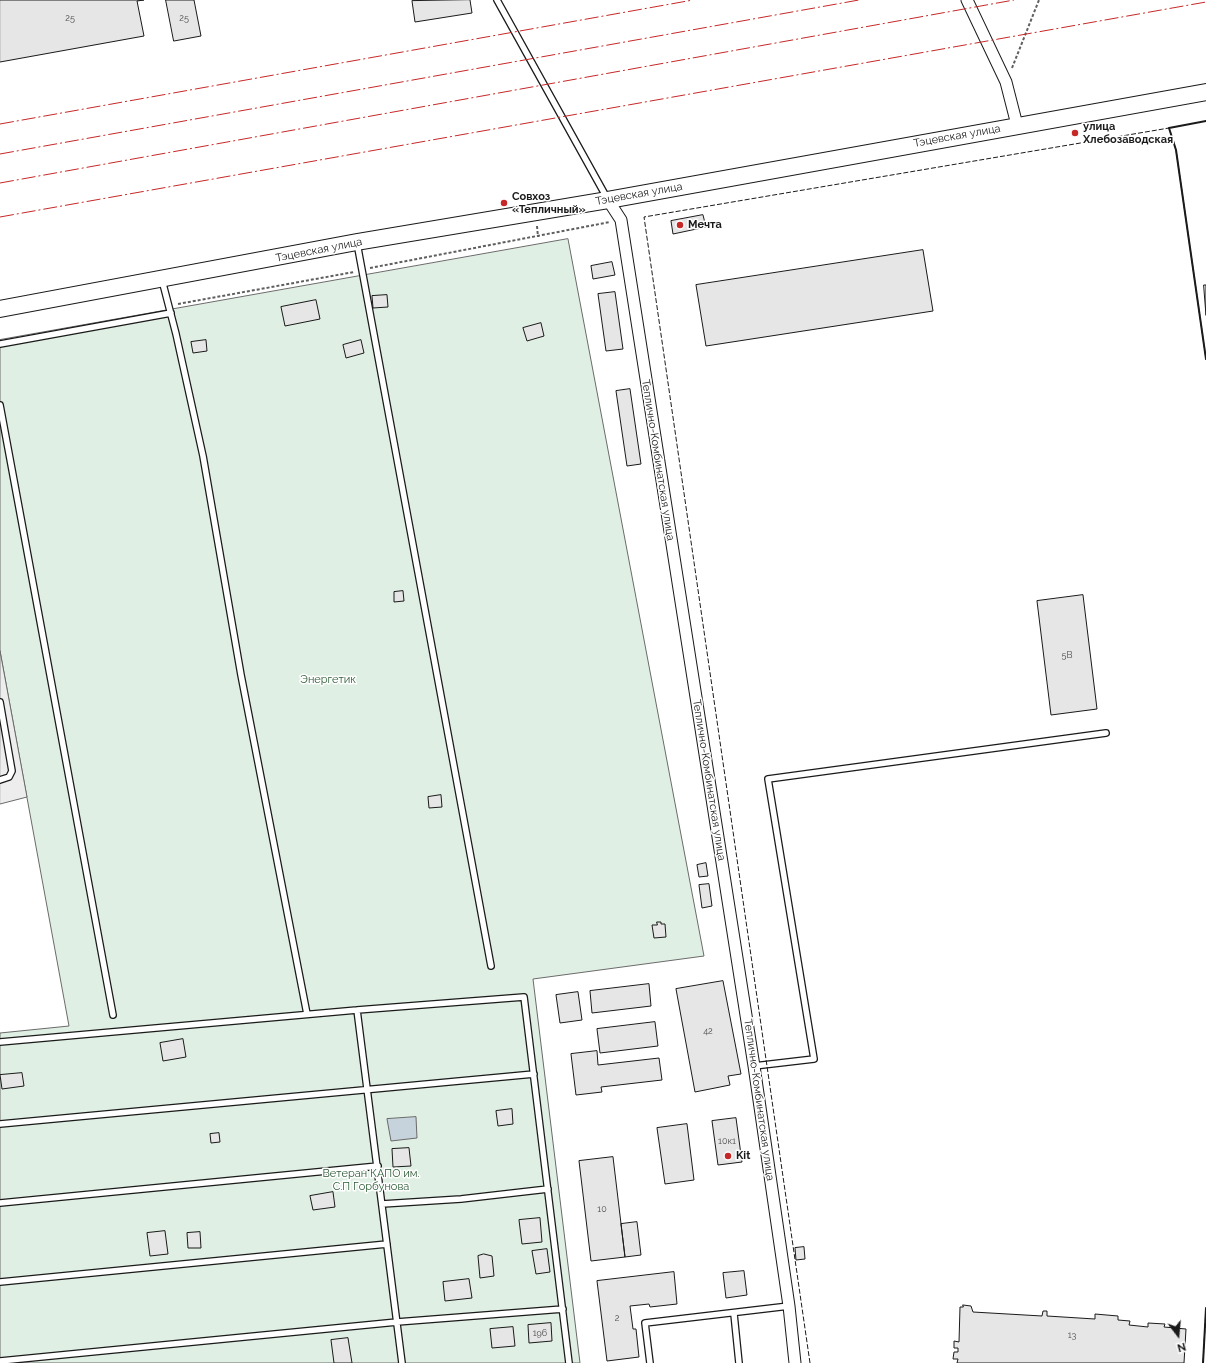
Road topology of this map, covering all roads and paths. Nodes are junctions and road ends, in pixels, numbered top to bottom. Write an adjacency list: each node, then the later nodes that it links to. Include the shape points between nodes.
1 (497, 0): 7 (lane)
2 (967, 0): 4 (street)
3 (1040, 0): 4 (path)
4 (1006, 82): 6 (street)
5 (1206, 92): 6 (main road, Тэцевская улица)
6 (1017, 125): 7 (main road, Тэцевская улица)
7 (608, 200): 8 (street, Теплично-Комбинатская улица); 9 (main road, Тэцевская улица)
8 (620, 220): 10 (path); 25 (street, Теплично-Комбинатская улица)
9 (357, 242): 10 (lane); 11 (main road, Тэцевская улица)
10 (363, 270): 12 (path); 20 (lane)
11 (162, 280): 12 (lane); 13 (main road, Тэцевская улица)
12 (169, 305): 14 (lane)
13 (0, 309)
14 (171, 312): 15 (lane); 23 (lane, via 203,456 241,674)
15 (0, 344)
16 (0, 405): 22 (lane)
17 (0, 702): 19 (lane, via 12,771 9,777)
18 (1106, 733): 25 (lane, via 768,779 814,1059)
19 (0, 780)
20 (491, 966)
21 (357, 1010): 23 (lane); 26 (lane, via 524,996); 27 (lane)
22 (114, 1014)
23 (308, 1014): 24 (lane)
24 (0, 1042)
25 (754, 1066): 35 (street, Теплично-Комбинатская улица)
26 (534, 1074): 27 (lane); 30 (lane)
27 (368, 1088): 28 (lane); 29 (lane)
28 (0, 1124)
29 (378, 1166): 31 (lane); 32 (lane)
30 (548, 1189): 32 (lane, via 461,1199); 36 (lane)
31 (0, 1203)
32 (382, 1204): 33 (lane)
33 (387, 1244): 34 (lane); 38 (lane)
34 (0, 1282)
35 (789, 1306): 37 (lane); 44 (street, Теплично-Комбинатская улица)
36 (563, 1309): 38 (lane); 41 (lane)
37 (734, 1314): 42 (lane, via 645,1323); 43 (lane)
38 (397, 1322): 39 (lane); 40 (lane)
39 (0, 1361)
40 (402, 1363)
41 (570, 1363)
42 (650, 1363)
43 (739, 1363)
44 (795, 1363)

